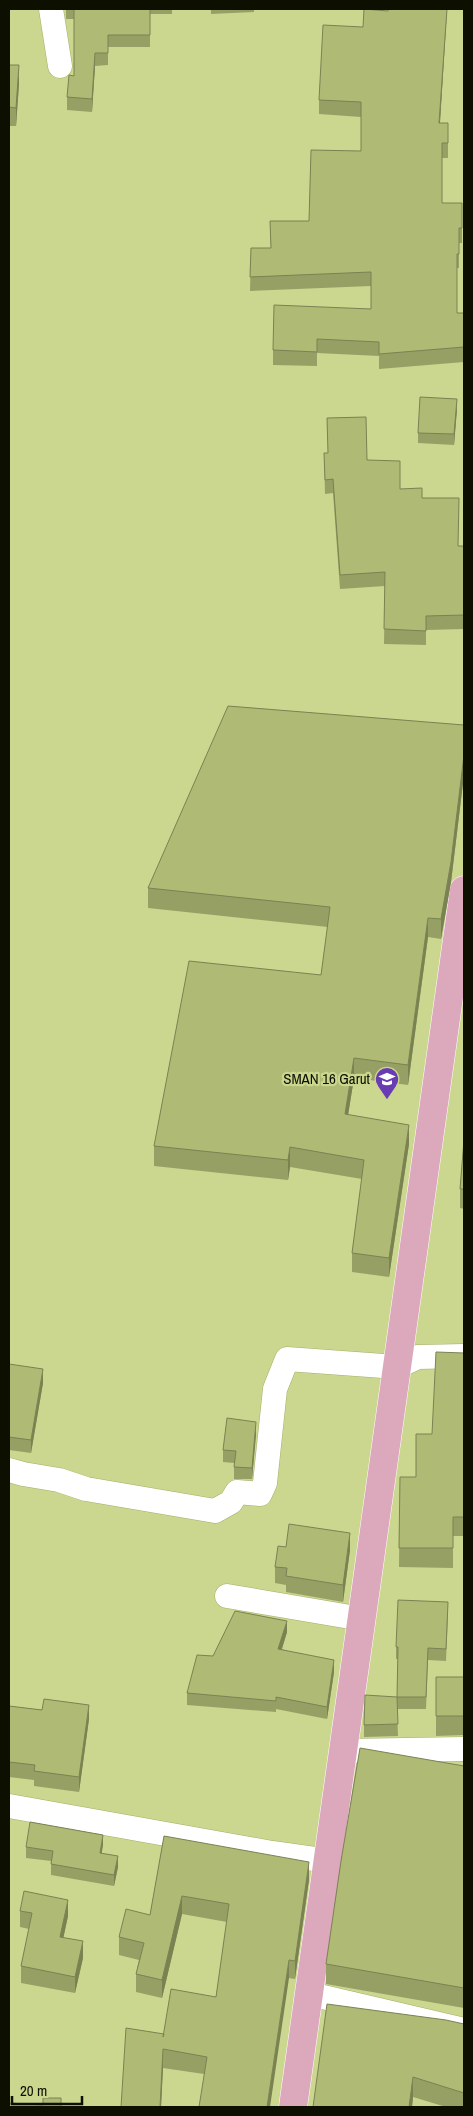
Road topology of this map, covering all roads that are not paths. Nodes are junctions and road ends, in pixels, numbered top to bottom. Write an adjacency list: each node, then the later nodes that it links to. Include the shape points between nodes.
1 (50, 9): 2 (street)
2 (60, 66)
3 (464, 890): 5 (main road)
4 (464, 1356): 5 (street, via 423,1356)
5 (397, 1367): 6 (street, via 287,1359 275,1389 266,1484 260,1494 237,1492 231,1502 215,1511 86,1489); 8 (main road)
6 (9, 1470)
7 (226, 1596): 8 (street)
8 (362, 1619): 10 (main road)
9 (464, 1749): 10 (street)
10 (344, 1751): 12 (main road)
11 (9, 1806): 12 (street)
12 (329, 1861): 13 (main road)
13 (310, 1994): 14 (street); 15 (main road)
14 (464, 2030)
15 (293, 2107)

